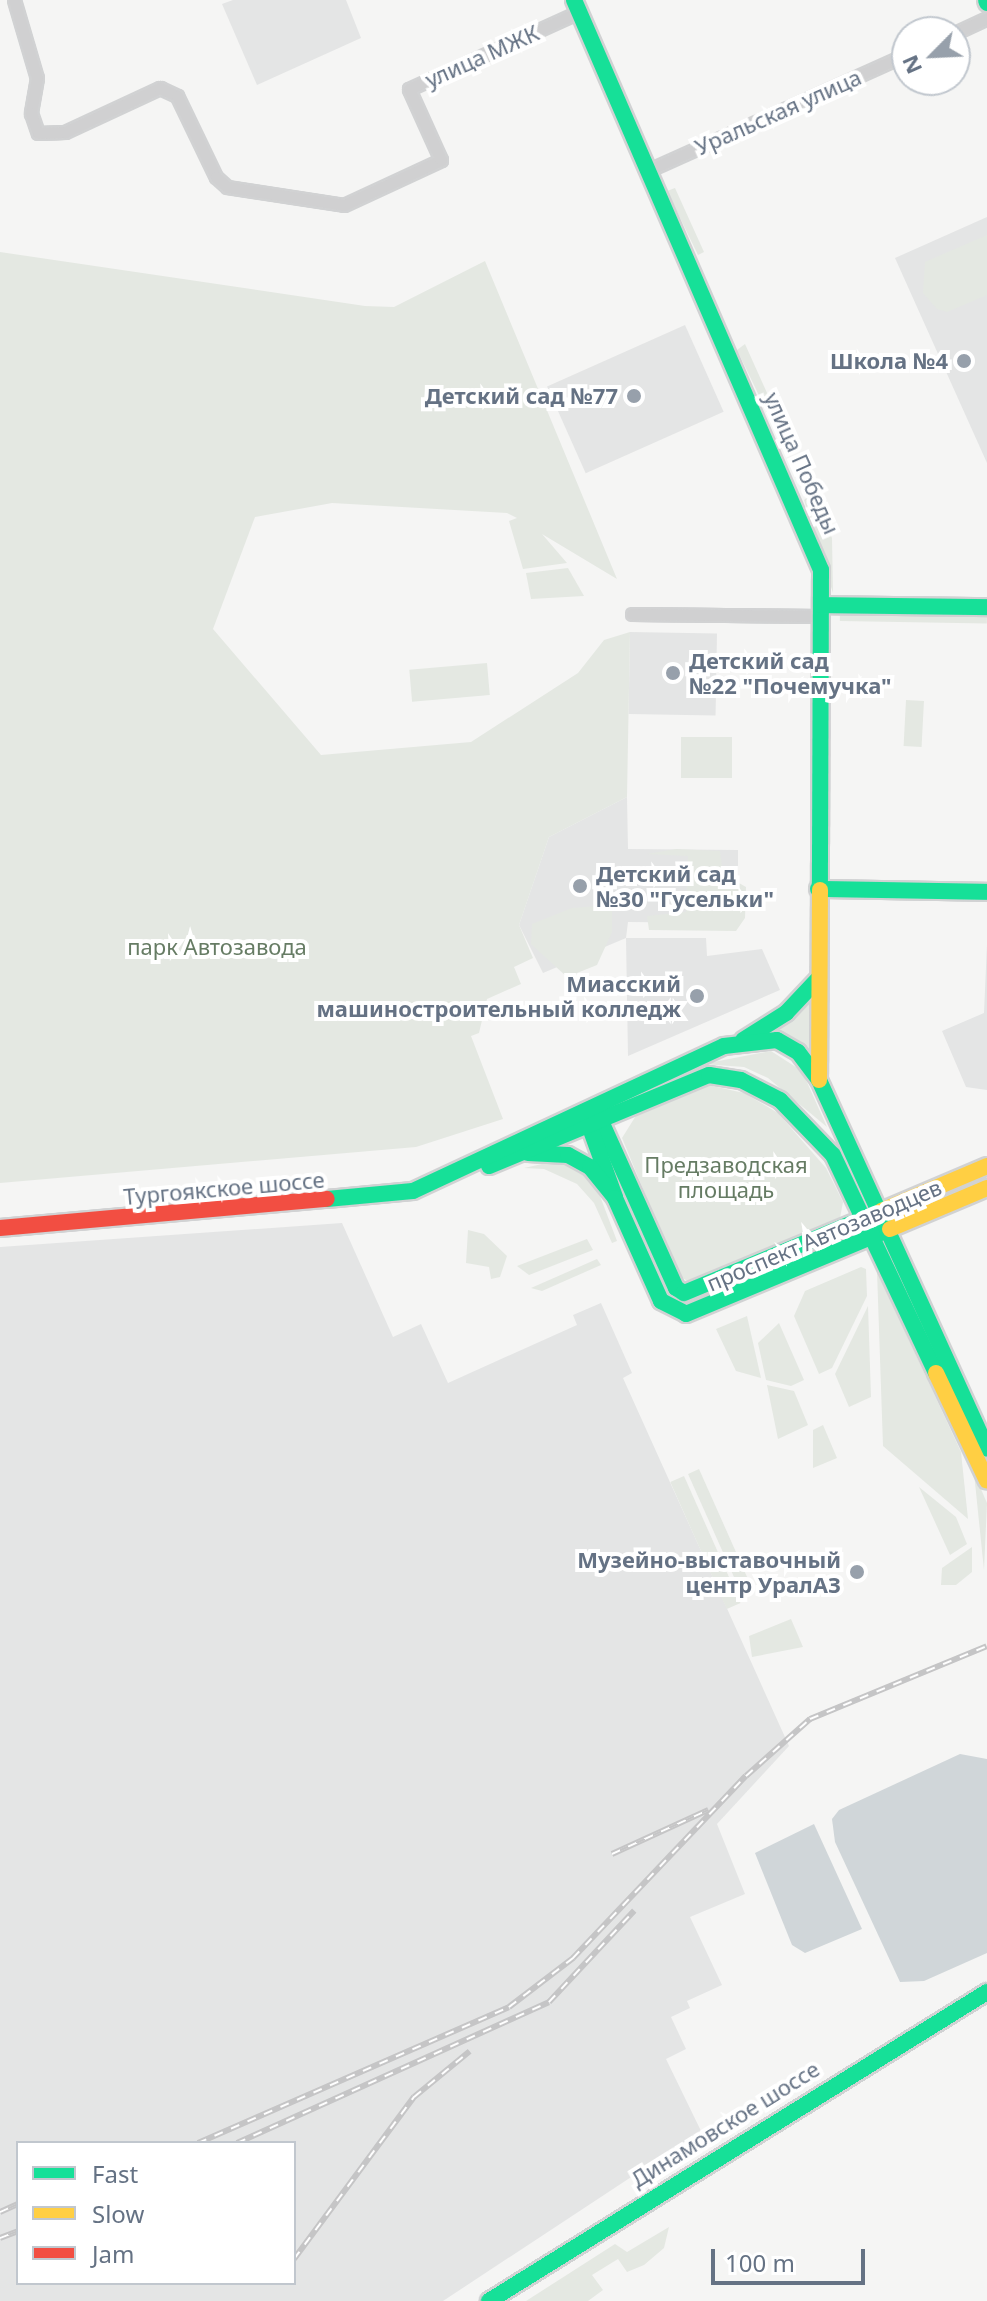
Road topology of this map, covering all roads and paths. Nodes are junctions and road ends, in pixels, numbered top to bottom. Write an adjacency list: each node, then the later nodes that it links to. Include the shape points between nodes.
1 (14, 0): 2 (street, улица МЖК, via 37,78 31,113 38,133 65,132 160,88 177,96 216,177 227,187 344,205 441,160 409,89)
2 (577, 6): 4 (main road, улица Победы)
3 (891, 61): 4 (street, Уральская улица)
4 (649, 170): 6 (main road, улица Победы, via 817,551)
5 (987, 607): 6 (main road)
6 (821, 610): 7 (street); 8 (main road, улица Победы)
7 (632, 614)
8 (818, 889): 9 (main road); 10 (main road, улица Победы)
9 (987, 892)
10 (818, 979): 11 (main road, via 786,1013); 12 (main road, улица Победы)
11 (743, 1040): 12 (main road, via 777,1040 798,1052); 13 (main road)
12 (819, 1080): 19 (main road)
13 (592, 1114): 14 (main road, Тургоякское шоссе); 16 (main road, Тургоякское шоссе); 18 (main road); 20 (main road, via 709,1075 751,1083 780,1100 814,1131); 20 (main road, проспект Автозаводцев, via 676,1288 684,1293)
14 (514, 1155): 16 (main road, Тургоякское шоссе); 18 (main road, via 568,1155 590,1167)
15 (987, 1166): 19 (main road, проспект Автозаводцев)
16 (448, 1176): 21 (main road, Тургоякское шоссе, via 380,1196)
17 (987, 1188): 22 (main road, проспект Автозаводцев)
18 (615, 1198): 23 (main road, проспект Автозаводцев, via 661,1301 677,1312 697,1314)
19 (881, 1211): 20 (main road, проспект Автозаводцев); 22 (main road)
20 (865, 1218): 23 (main road)
21 (0, 1228)
22 (890, 1229): 23 (main road, проспект Автозаводцев); 24 (main road)
23 (874, 1236): 25 (main road)
24 (987, 1448)
25 (987, 1481)
26 (987, 1992): 27 (main road, Динамовское шоссе, via 676,2179)
27 (489, 2301)

